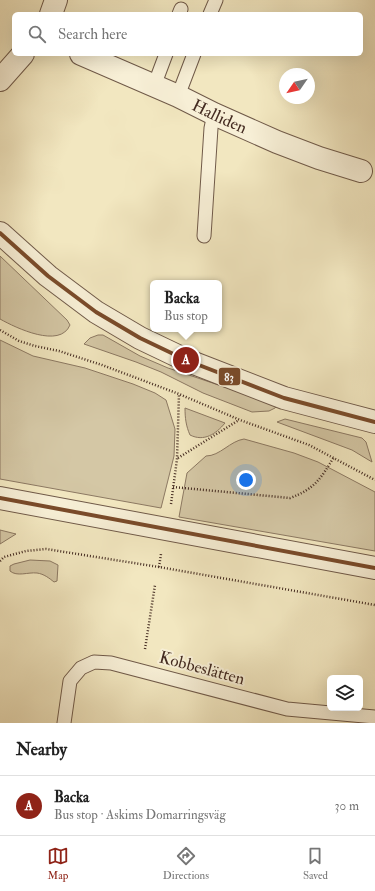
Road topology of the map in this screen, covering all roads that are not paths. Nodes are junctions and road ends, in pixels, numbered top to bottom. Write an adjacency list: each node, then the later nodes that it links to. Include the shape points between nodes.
1 (56, 0): 3 (street)
2 (216, 0): 4 (lane)
3 (52, 12)
4 (211, 12)
5 (21, 56): 9 (street)
6 (86, 56): 10 (street, Halliden)
7 (165, 56): 10 (lane)
8 (193, 56): 11 (lane)
9 (0, 80)
10 (154, 86): 11 (street, Halliden)
11 (178, 96): 12 (street, Halliden)
12 (214, 114): 13 (street, Halliden, via 277,142); 15 (lane)
13 (361, 171)
14 (0, 233): 16 (street, via 48,276 96,312 140,338 186,360 284,398)
15 (204, 236)
16 (375, 422)
17 (0, 498): 18 (street)
18 (375, 568)
19 (375, 716): 20 (lane, Kobbeslätten, via 287,709 111,663 94,662 81,668 70,681)
20 (64, 723)

